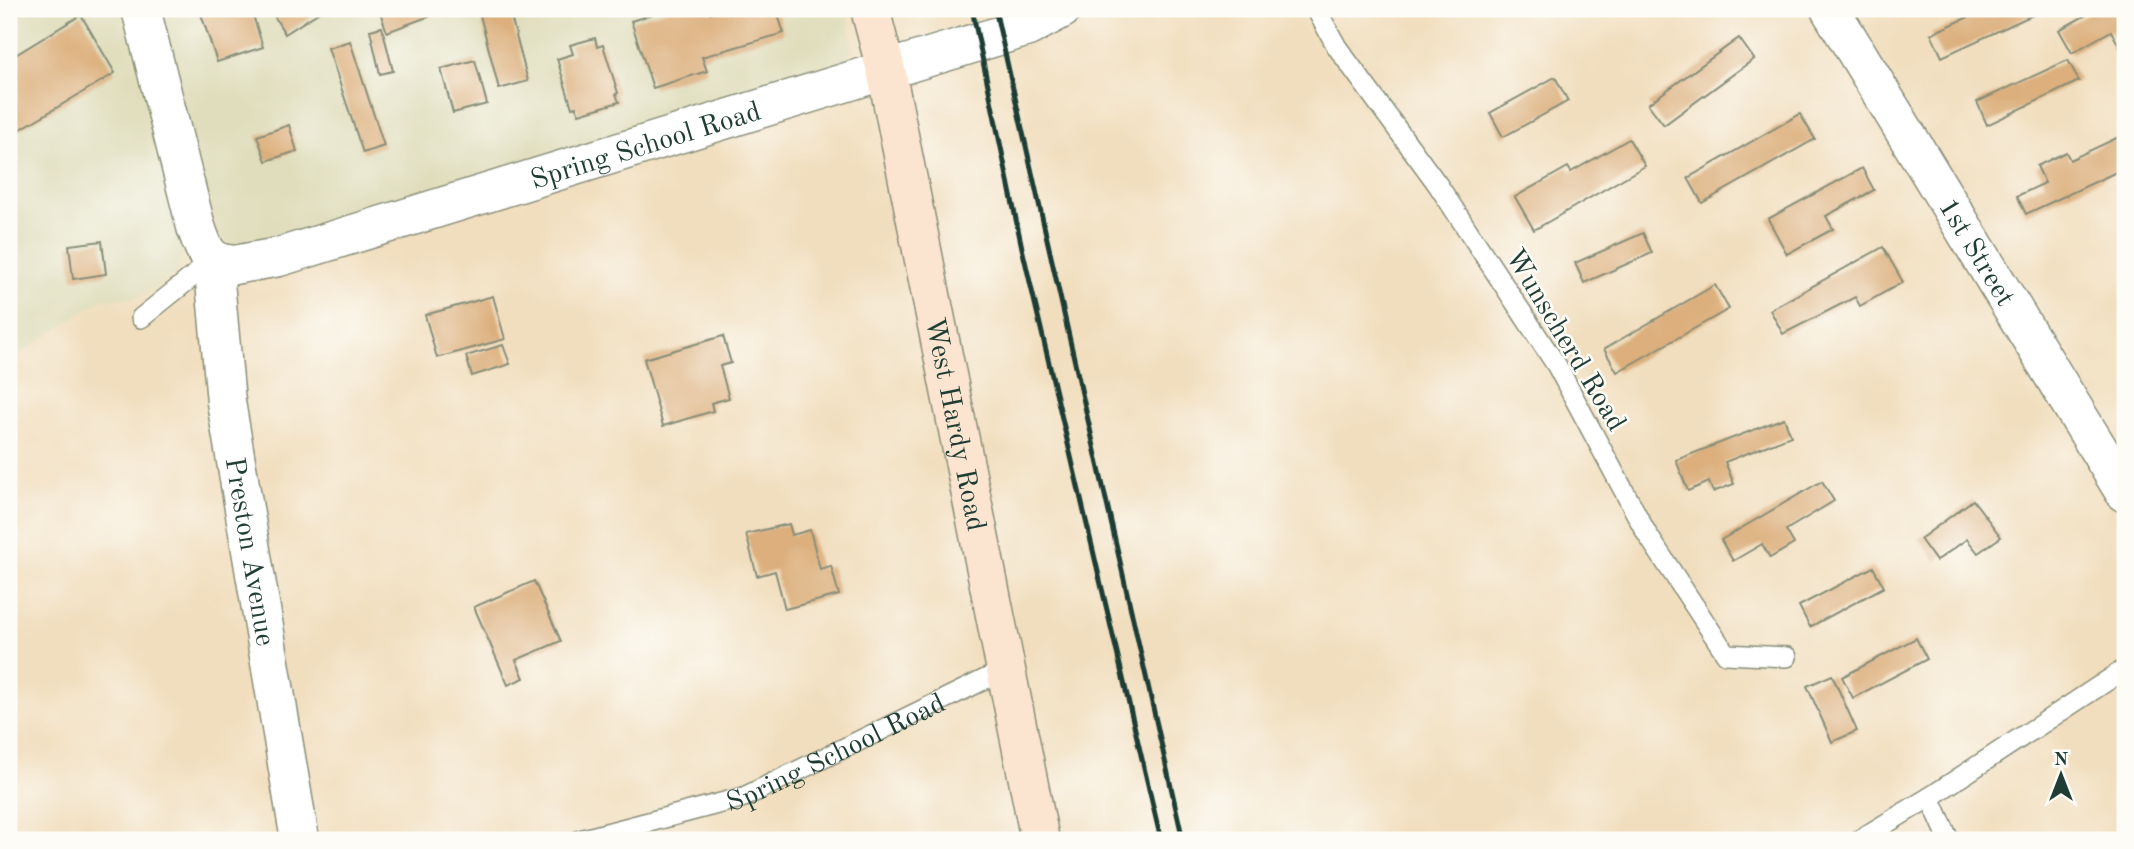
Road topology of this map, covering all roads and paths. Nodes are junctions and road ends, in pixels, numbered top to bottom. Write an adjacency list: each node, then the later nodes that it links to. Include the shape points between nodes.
1 (141, 9): 7 (street, Preston Avenue, via 196,227 207,254)
2 (870, 9): 6 (main road, West Hardy Road)
3 (1062, 9): 6 (street, Spring School Road, via 1028,27)
4 (1316, 9): 10 (lane, Wunscherd Road, via 1337,47 1438,185 1556,366 1647,534 1726,654)
5 (1830, 9): 9 (street, 1st Street)
6 (886, 70): 7 (street, Spring School Road, via 279,257 234,265); 12 (main road, West Hardy Road)
7 (218, 262): 8 (lane); 14 (street, Preston Avenue, via 226,402)
8 (141, 317)
9 (2125, 493)
10 (1787, 657)
11 (2125, 669): 13 (lane)
12 (1004, 670): 15 (lane, Spring School Road, via 744,797); 16 (main road, West Hardy Road)
13 (1930, 797): 17 (lane); 18 (lane)
14 (300, 840)
15 (580, 840)
16 (1040, 840)
17 (1858, 840)
18 (1949, 840)

